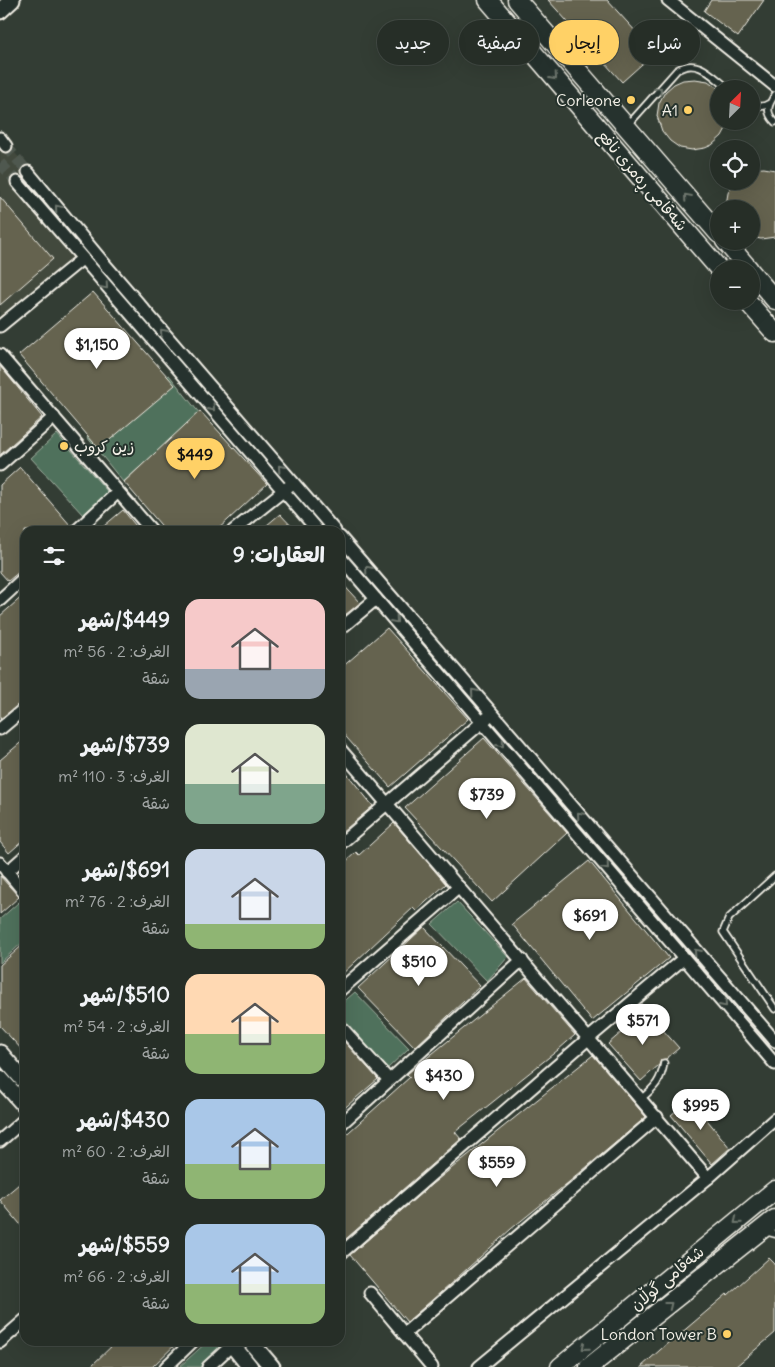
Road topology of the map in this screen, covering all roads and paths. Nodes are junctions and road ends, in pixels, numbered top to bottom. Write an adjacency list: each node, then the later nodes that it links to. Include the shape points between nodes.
1 (12, 0): 5 (street)
2 (488, 0): 16 (main road, شەقامی ڕەمزی نافع, one-way to 16)
3 (517, 0): 12 (main road, شەقامی ڕەمزی نافع)
4 (668, 0): 7 (street)
5 (0, 11)
6 (717, 80): 12 (lane, one-way to 6, via 684,66 700,67)
7 (775, 86)
8 (775, 95): 9 (lane)
9 (768, 104): 10 (lane); 11 (lane, via 768,112)
10 (760, 106)
11 (775, 122)
12 (627, 127): 15 (main road, شەقامی ڕەمزی نافع, one-way to 12)
13 (28, 172): 26 (street, one-way to 13)
14 (16, 182): 19 (street)
15 (710, 224)
16 (702, 248): 17 (main road, via 708,254); 20 (main road, شەقامی ڕەمزی نافع)
17 (721, 250)
18 (732, 250): 21 (main road)
19 (82, 259): 23 (street); 27 (street, one-way to 27)
20 (712, 260)
21 (740, 260)
22 (760, 305): 24 (main road)
23 (0, 326)
24 (775, 333)
25 (0, 355): 28 (street)
26 (184, 356): 27 (street); 30 (street, one-way to 26)
27 (174, 366): 31 (street, one-way to 31)
28 (54, 417): 29 (street); 32 (street)
29 (0, 465)
30 (293, 482): 31 (street); 37 (street)
31 (283, 491): 35 (street); 36 (street)
32 (118, 492): 33 (street); 34 (street)
33 (81, 526)
34 (148, 526)
35 (238, 526)
36 (314, 526)
37 (331, 526)
38 (345, 543): 45 (street, one-way to 38)
39 (345, 563): 41 (street)
40 (20, 582): 42 (street)
41 (376, 599): 43 (street); 46 (street, one-way to 46)
42 (0, 600)
43 (345, 625)
44 (20, 712): 47 (street)
45 (492, 713): 46 (street); 58 (street, one-way to 45)
46 (482, 722): 49 (street); 56 (street, one-way to 56)
47 (0, 729)
48 (345, 755): 49 (street)
49 (386, 803): 50 (street); 55 (street)
50 (345, 840)
51 (20, 859): 52 (street)
52 (4, 868): 54 (street)
53 (775, 876): 61 (lane, via 728,918 723,932)
54 (20, 887)
55 (459, 887): 57 (street); 60 (street)
56 (684, 958): 59 (street); 63 (street)
57 (522, 960): 63 (street); 70 (street)
58 (715, 973): 59 (street); 64 (street)
59 (706, 982): 67 (street, one-way to 67)
60 (345, 986)
61 (775, 1009)
62 (345, 1032): 70 (street)
63 (589, 1038): 71 (street); 81 (street)
64 (775, 1041)
65 (0, 1053): 68 (street)
66 (664, 1063): 71 (lane, via 662,1076)
67 (775, 1064)
68 (20, 1076): 69 (street)
69 (1, 1079): 72 (street)
70 (389, 1080): 75 (street)
71 (641, 1099): 73 (street)
72 (20, 1100)
73 (657, 1117): 78 (street); 86 (street)
74 (775, 1119): 78 (street)
75 (345, 1120)
76 (20, 1123): 77 (street)
77 (0, 1141)
78 (708, 1178): 99 (street)
79 (775, 1190): 82 (main road, شەقامی گوڵان, one-way to 82)
80 (771, 1228): 83 (main road, شەقامی گوڵان)
81 (345, 1250)
82 (677, 1270): 83 (main road, via 680,1284); 100 (main road, شەقامی گوڵان, one-way to 100)
83 (690, 1288): 93 (main road, شەقامی گوڵان, one-way to 83)
84 (370, 1293): 86 (street)
85 (20, 1324): 87 (street)
86 (404, 1334): 98 (street)
87 (0, 1342)
88 (189, 1346): 94 (street)
89 (227, 1346): 95 (street)
90 (232, 1346): 96 (street)
91 (254, 1346): 92 (street)
92 (262, 1355): 96 (street); 97 (street)
93 (594, 1366)
94 (166, 1367)
95 (208, 1367)
96 (250, 1367)
97 (272, 1367)
98 (432, 1367)
99 (479, 1367)
100 (560, 1367)

